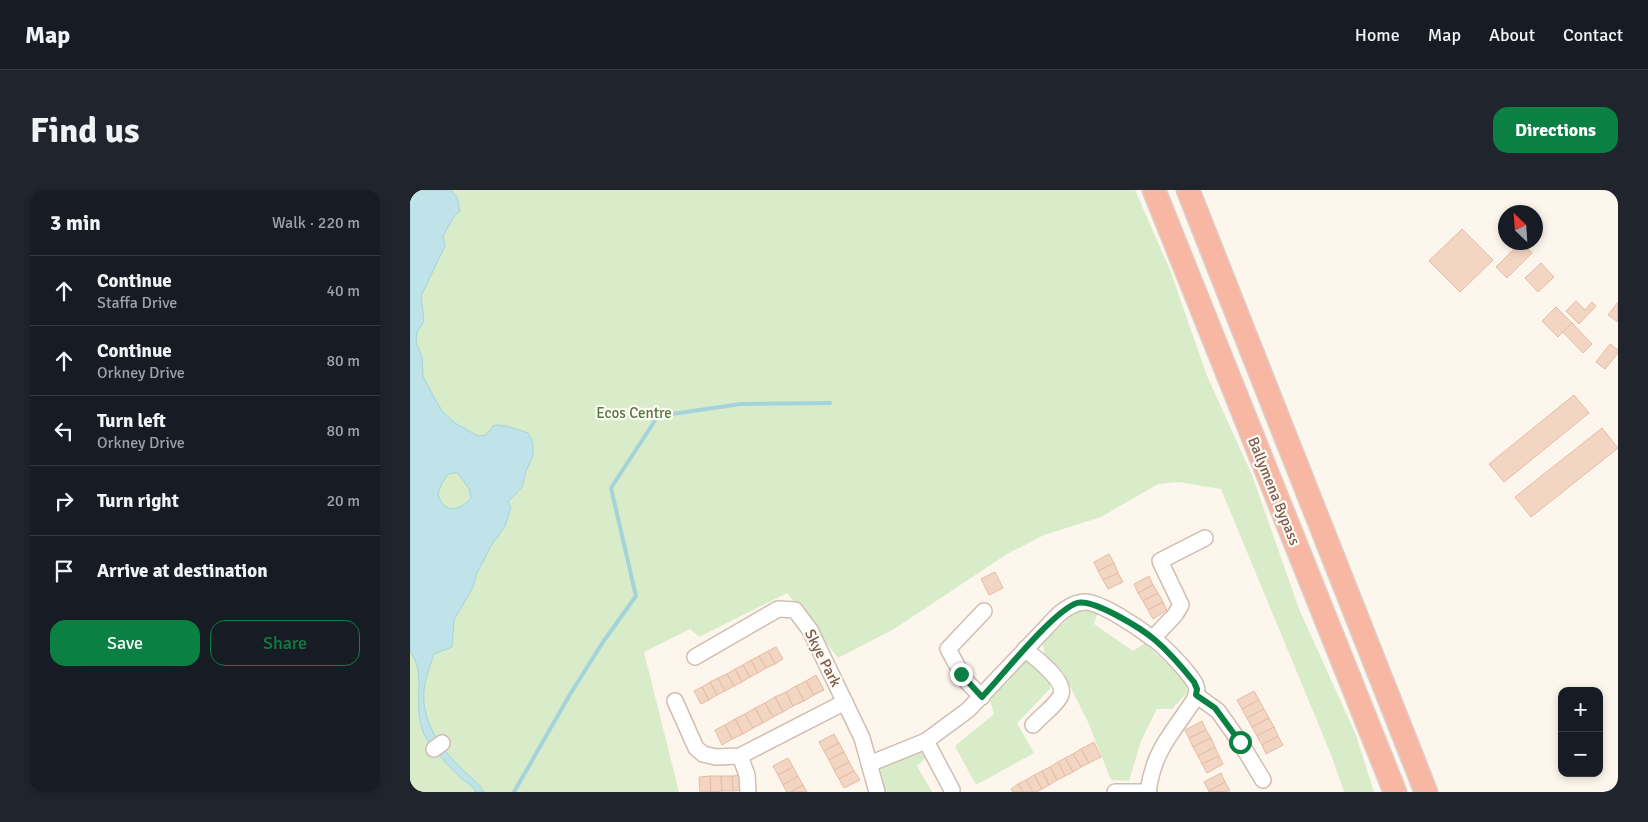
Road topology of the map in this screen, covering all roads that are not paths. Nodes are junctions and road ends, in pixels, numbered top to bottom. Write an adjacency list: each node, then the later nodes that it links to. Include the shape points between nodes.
1 (1154, 190): 22 (highway, Ballymena Bypass)
2 (1188, 190): 23 (highway, Ballymena Bypass)
3 (1205, 538): 5 (street, via 1160,561 1181,605 1176,615)
4 (984, 612): 9 (street, via 948,649 963,677)
5 (1153, 638): 6 (street, via 1101,606 1082,602 1058,615); 8 (street, via 1194,682)
6 (1025, 649): 9 (street); 12 (street, via 1052,673 1061,690 1060,697)
7 (695, 657): 11 (street, Skye Park, via 778,609 796,610 810,630)
8 (1196, 695): 16 (street, via 1218,711); 21 (street, via 1161,749)
9 (982, 697): 13 (street)
10 (675, 701): 14 (street, Skye Park, via 700,752 712,757)
11 (845, 702): 14 (street, Skye Park); 15 (street, via 862,738)
12 (1033, 725)
13 (926, 741): 15 (street); 17 (street)
14 (740, 756): 18 (street, via 747,775)
15 (869, 764): 19 (street)
16 (1263, 780)
17 (952, 790)
18 (748, 792)
19 (877, 792)
20 (1115, 792): 21 (street)
21 (1149, 792)
22 (1395, 792)
23 (1426, 792)

